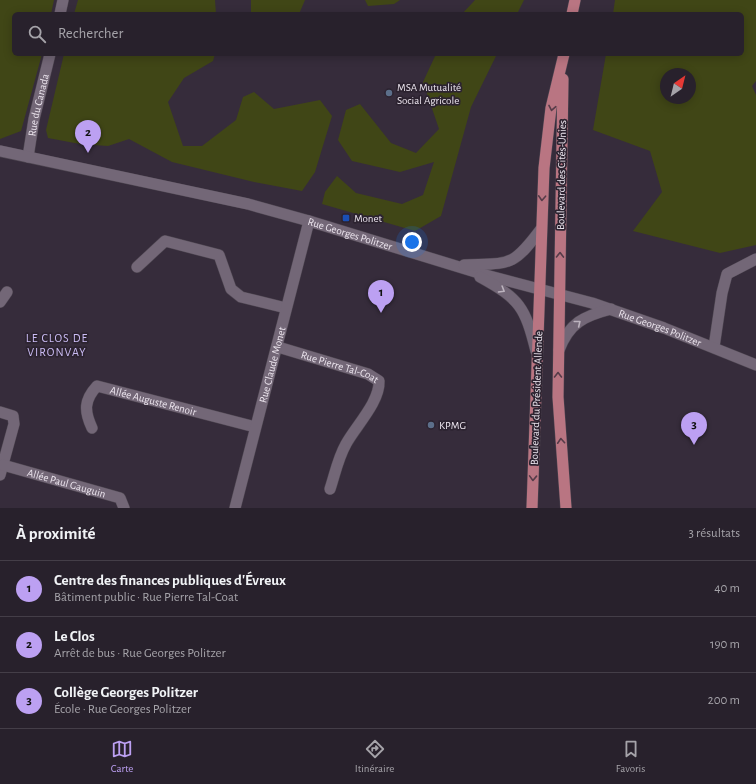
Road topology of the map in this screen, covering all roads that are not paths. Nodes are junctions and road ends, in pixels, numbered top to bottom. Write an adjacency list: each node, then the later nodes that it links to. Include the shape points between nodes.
1 (63, 0): 3 (street)
2 (576, 0): 4 (main road)
3 (60, 12)
4 (573, 12)
5 (50, 56): 9 (street, Rue du Canada, via 34,118)
6 (563, 56): 11 (main road, Boulevard des Cités-Unies, one-way to 11, via 551,108 546,147)
7 (563, 56): 17 (main road, Boulevard des Cités-Unies, one-way to 7)
8 (0, 151): 9 (street, Rue Georges Politzer)
9 (28, 157): 10 (street, Rue Georges Politzer, via 248,204)
10 (310, 221): 13 (street, Rue Georges Politzer); 19 (street, Rue Claude Monet)
11 (541, 229): 13 (street, via 526,250 500,265); 15 (main road, Boulevard des Cités-Unies)
12 (756, 258): 22 (street, via 727,274)
13 (456, 266): 15 (street, Rue Georges Politzer); 24 (street, one-way to 24, via 510,295 521,306 529,321)
14 (137, 267): 19 (street, via 165,241 219,255 231,289 241,297)
15 (539, 288): 17 (street, Rue Georges Politzer); 24 (main road, Boulevard du Président Allende)
16 (7, 292): 18 (street)
17 (560, 294): 20 (street, Rue Georges Politzer); 23 (main road, Boulevard du Président Allende)
18 (0, 302)
19 (286, 308): 21 (street, Rue Claude Monet)
20 (611, 309): 22 (street, Rue Georges Politzer); 23 (street, one-way to 20, via 563,339 575,325 588,315)
21 (278, 347): 27 (street, Rue Claude Monet); 30 (street, Rue Pierre Tal-Coat, via 368,374 379,382 369,408 338,459)
22 (714, 347): 25 (street, Rue Georges Politzer)
23 (558, 353): 34 (main road, Boulevard du Président Allende, one-way to 23, via 558,397)
24 (538, 356): 33 (main road, Boulevard du Président Allende, one-way to 33)
25 (756, 364)
26 (0, 412): 29 (street, via 13,416 14,424)
27 (256, 426): 28 (street, Allée Auguste Renoir, via 97,386 90,394 85,414); 32 (street, Rue Claude Monet)
28 (92, 428)
29 (1, 470): 31 (street, Allée Paul Gauguin, via 120,498)
30 (330, 489)
31 (124, 508)
32 (235, 508)
33 (532, 508)
34 (566, 508)

